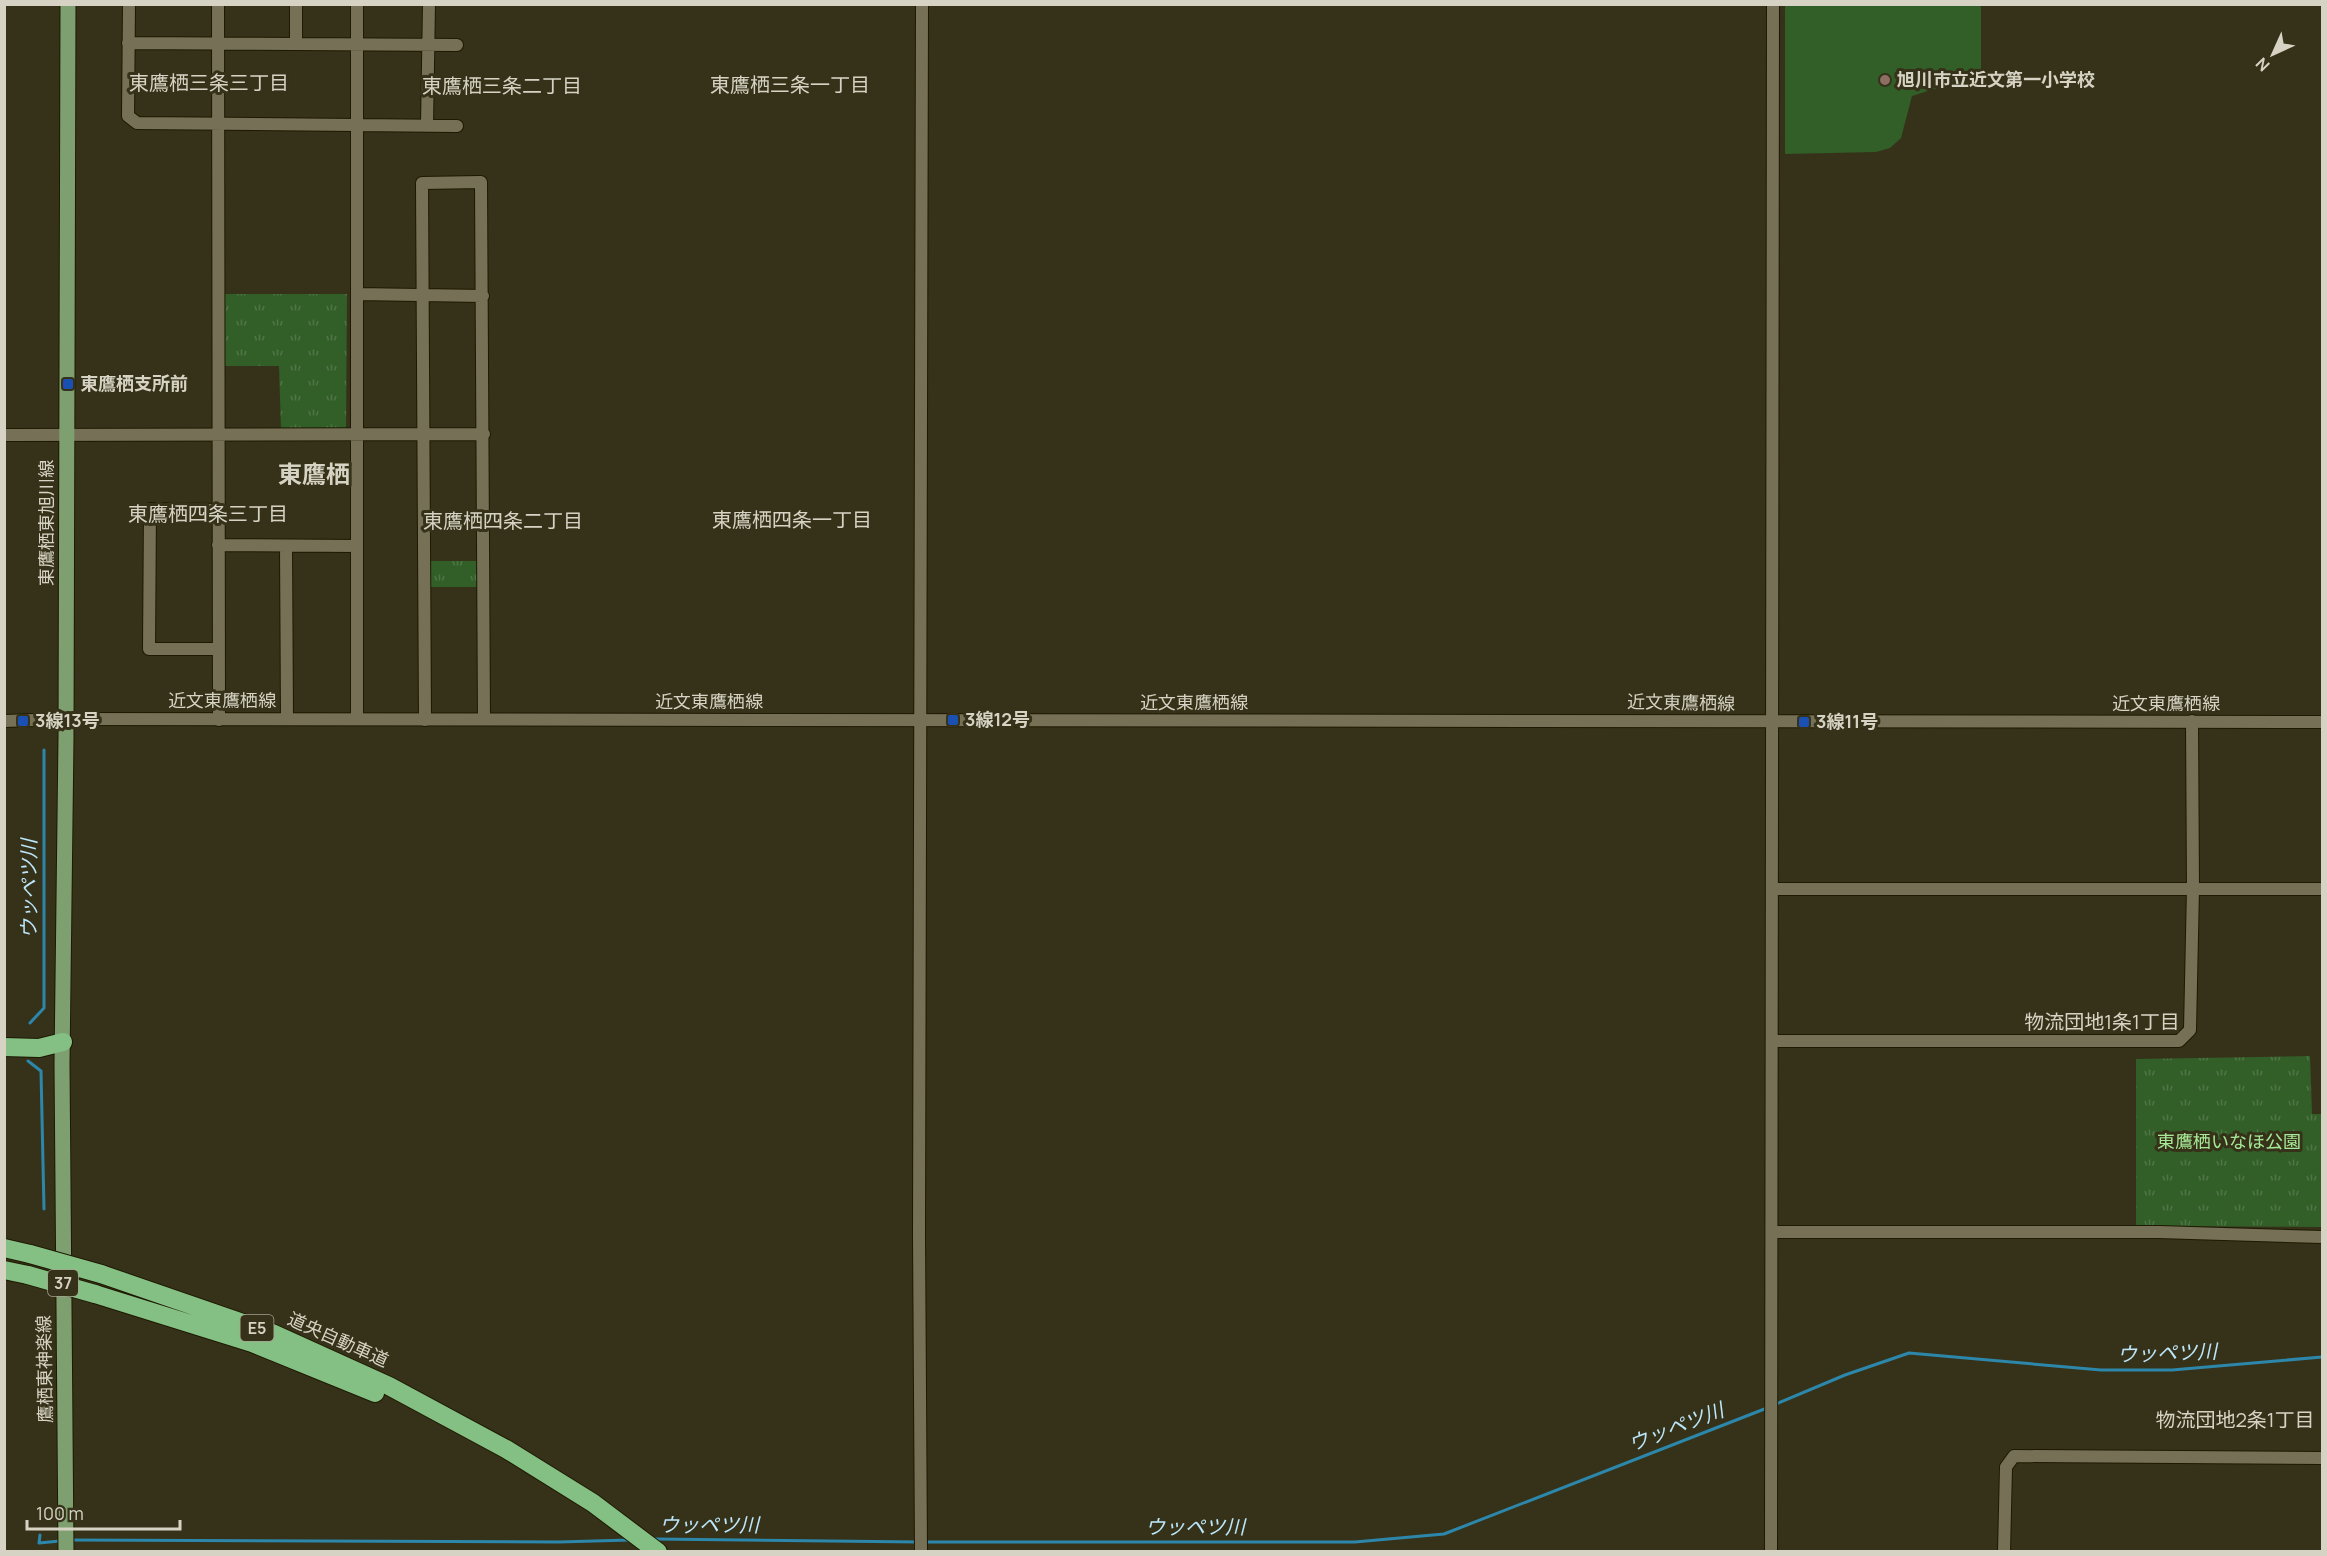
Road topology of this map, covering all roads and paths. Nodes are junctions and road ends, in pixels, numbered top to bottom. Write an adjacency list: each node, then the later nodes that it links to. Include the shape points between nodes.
1 (68, 4): 25 (main road, 東鷹栖東旭川線 / 37)
2 (129, 4): 9 (street)
3 (218, 4): 10 (street)
4 (296, 4): 11 (street)
5 (357, 4): 12 (street)
6 (429, 4): 13 (street)
7 (922, 4): 39 (street)
8 (1773, 4): 43 (street)
9 (128, 43): 10 (street); 15 (street, via 128,116 137,123)
10 (219, 43): 11 (street); 15 (street)
11 (296, 43): 12 (street)
12 (357, 45): 13 (street); 17 (street)
13 (428, 45): 14 (street); 16 (street)
14 (457, 45)
15 (219, 125): 17 (street); 26 (street)
16 (427, 125): 17 (street); 18 (street)
17 (358, 126): 19 (street)
18 (457, 126)
19 (357, 294): 20 (street); 27 (street)
20 (423, 294): 21 (street); 21 (street, via 422,183 481,182); 22 (street)
21 (483, 296): 23 (street)
22 (425, 434): 23 (street); 27 (street); 38 (street)
23 (484, 434): 35 (street)
24 (4, 435): 25 (street)
25 (67, 435): 26 (street); 36 (main road, 東鷹栖東旭川線 / 37)
26 (218, 435): 27 (street); 28 (street)
27 (357, 435): 31 (street)
28 (218, 510): 29 (street); 32 (street, via 150,509 149,649)
29 (218, 545): 30 (street); 32 (street)
30 (286, 546): 31 (street); 33 (street)
31 (357, 546): 34 (street)
32 (218, 649): 37 (street)
33 (287, 719): 34 (street, 近文東鷹栖線); 37 (street, 近文東鷹栖線)
34 (357, 719): 38 (street, 近文東鷹栖線)
35 (484, 719): 38 (street, 近文東鷹栖線); 39 (street, 近文東鷹栖線)
36 (66, 720): 37 (street, 近文東鷹栖線); 40 (street, 近文東鷹栖線); 49 (main road, 東鷹栖東旭川線 / 37)
37 (219, 720)
38 (425, 720)
39 (922, 720): 43 (street, 近文東鷹栖線); 59 (street)
40 (4, 721)
41 (2192, 721): 42 (street, 近文東鷹栖線); 43 (street, 近文東鷹栖線); 44 (street)
42 (2322, 722)
43 (1772, 723): 45 (street)
44 (2193, 888): 45 (street); 46 (street); 48 (street, via 2190,1030 2179,1041)
45 (1772, 889): 48 (street)
46 (2322, 889)
47 (4, 1035): 49 (highway, via 39,1036)
48 (1772, 1041): 51 (street)
49 (63, 1042): 50 (highway, via 39,1048); 57 (main road, 鷹栖東神楽線 / 37)
50 (4, 1047)
51 (1773, 1232): 52 (street, via 2158,1232); 60 (street)
52 (2322, 1237)
53 (4, 1248): 55 (highway, 道央自動車道 / E5, bridge, via 100,1274 272,1333 389,1386)
54 (4, 1271): 55 (highway, 道央自動車道 / E5, bridge, via 95,1294 252,1343)
55 (506, 1449): 58 (highway, 道央自動車道 / E5, via 593,1503)
56 (2322, 1458): 61 (street, via 2014,1456 2006,1467)
57 (66, 1551)
58 (658, 1551)
59 (921, 1551)
60 (1771, 1551)
61 (2004, 1551)

